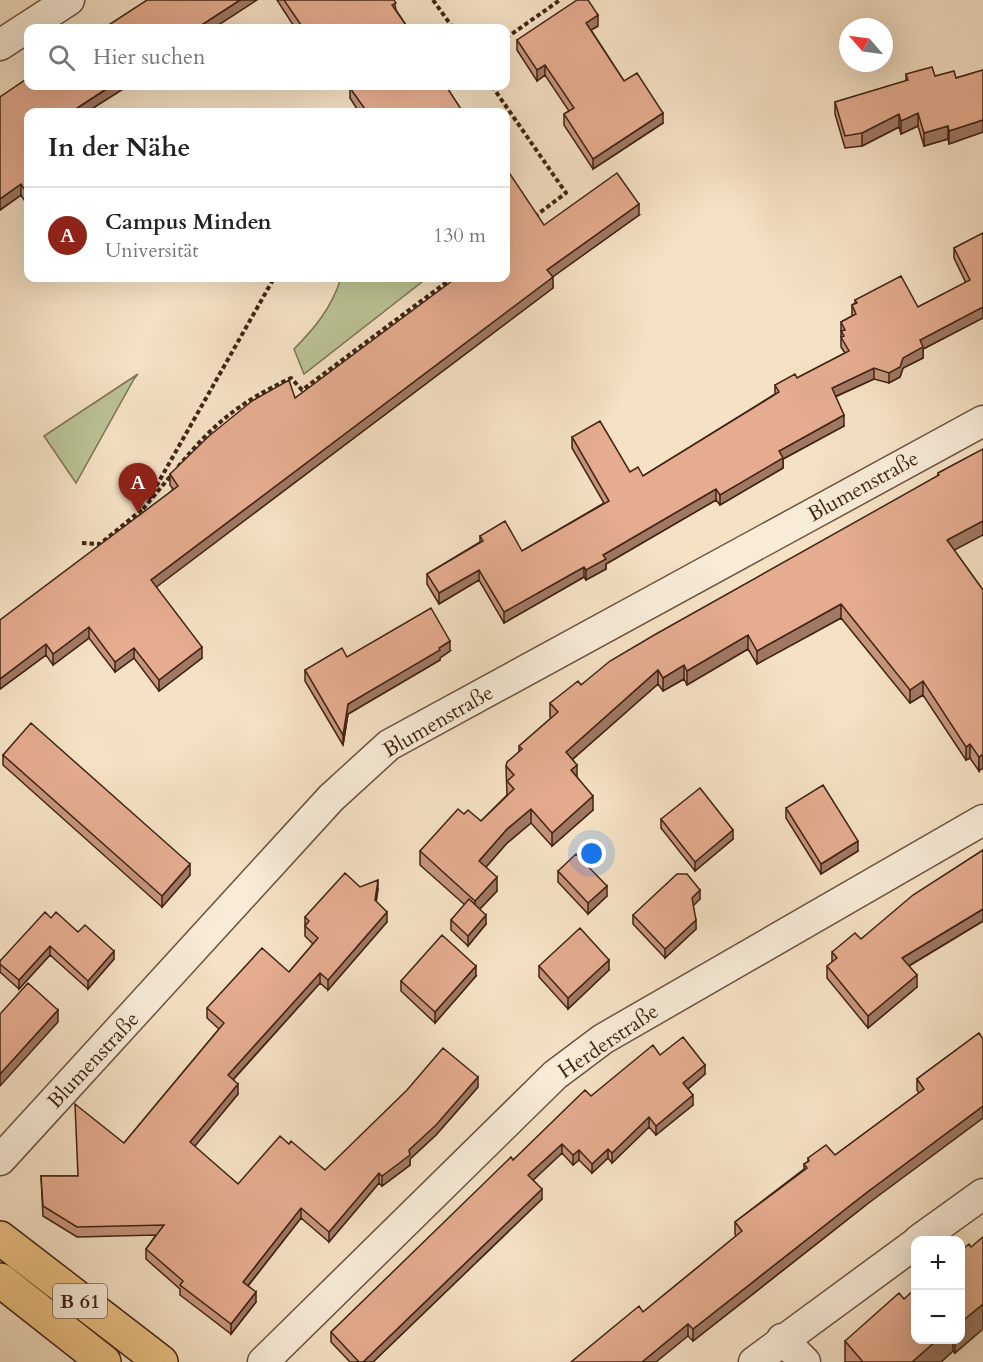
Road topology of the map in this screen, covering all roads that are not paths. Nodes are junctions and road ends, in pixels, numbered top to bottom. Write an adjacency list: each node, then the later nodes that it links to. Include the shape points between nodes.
1 (69, 0): 2 (street)
2 (32, 24)
3 (24, 29): 4 (street)
4 (0, 45)
5 (983, 421): 7 (street, Blumenstraße, via 389,745 331,798)
6 (983, 820): 16 (street, Herderstraße, via 603,1039 555,1075)
7 (0, 1160)
8 (983, 1194): 9 (street)
9 (925, 1236)
10 (0, 1238): 15 (main road, B 61)
11 (911, 1246): 13 (street)
12 (0, 1280): 14 (main road, B 61)
13 (782, 1339): 17 (street); 18 (street)
14 (104, 1362)
15 (161, 1362)
16 (263, 1362)
17 (754, 1362)
18 (805, 1362)

